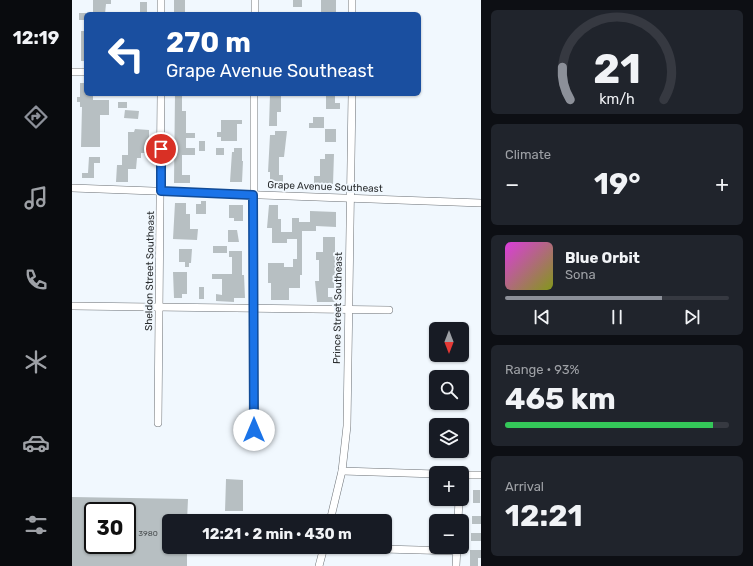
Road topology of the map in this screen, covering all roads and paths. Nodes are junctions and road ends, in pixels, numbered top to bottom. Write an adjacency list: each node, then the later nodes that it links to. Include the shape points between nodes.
1 (161, 0): 4 (street)
2 (255, 0): 5 (street)
3 (352, 0): 6 (street)
4 (161, 12)
5 (255, 12)
6 (352, 12)
7 (72, 72): 8 (street)
8 (84, 72)
9 (161, 96): 13 (street, Sheldon Street Southeast)
10 (254, 96): 14 (street)
11 (352, 96): 15 (street, Prince Street Southeast)
12 (72, 188): 13 (street, Grape Avenue Southeast)
13 (161, 191): 14 (street, Grape Avenue Southeast); 18 (street, Sheldon Street Southeast)
14 (253, 195): 15 (street, Grape Avenue Southeast); 19 (street)
15 (350, 198): 16 (street, Grape Avenue Southeast); 20 (street, Prince Street Southeast)
16 (481, 203)
17 (72, 306): 18 (street)
18 (160, 307): 19 (street); 22 (street, Sheldon Street Southeast)
19 (253, 309): 20 (street); 23 (street)
20 (349, 310): 21 (street); 24 (street, Prince Street Southeast, via 347,426)
21 (389, 310)
22 (158, 423)
23 (254, 430)
24 (342, 471): 25 (street); 28 (street, Prince Street Southeast)
25 (429, 474)
26 (469, 475): 27 (street)
27 (481, 475)
28 (332, 514)
29 (392, 549): 30 (street)
30 (429, 549)
31 (322, 554): 33 (street)
32 (457, 554): 34 (street)
33 (319, 566)
34 (456, 566)

